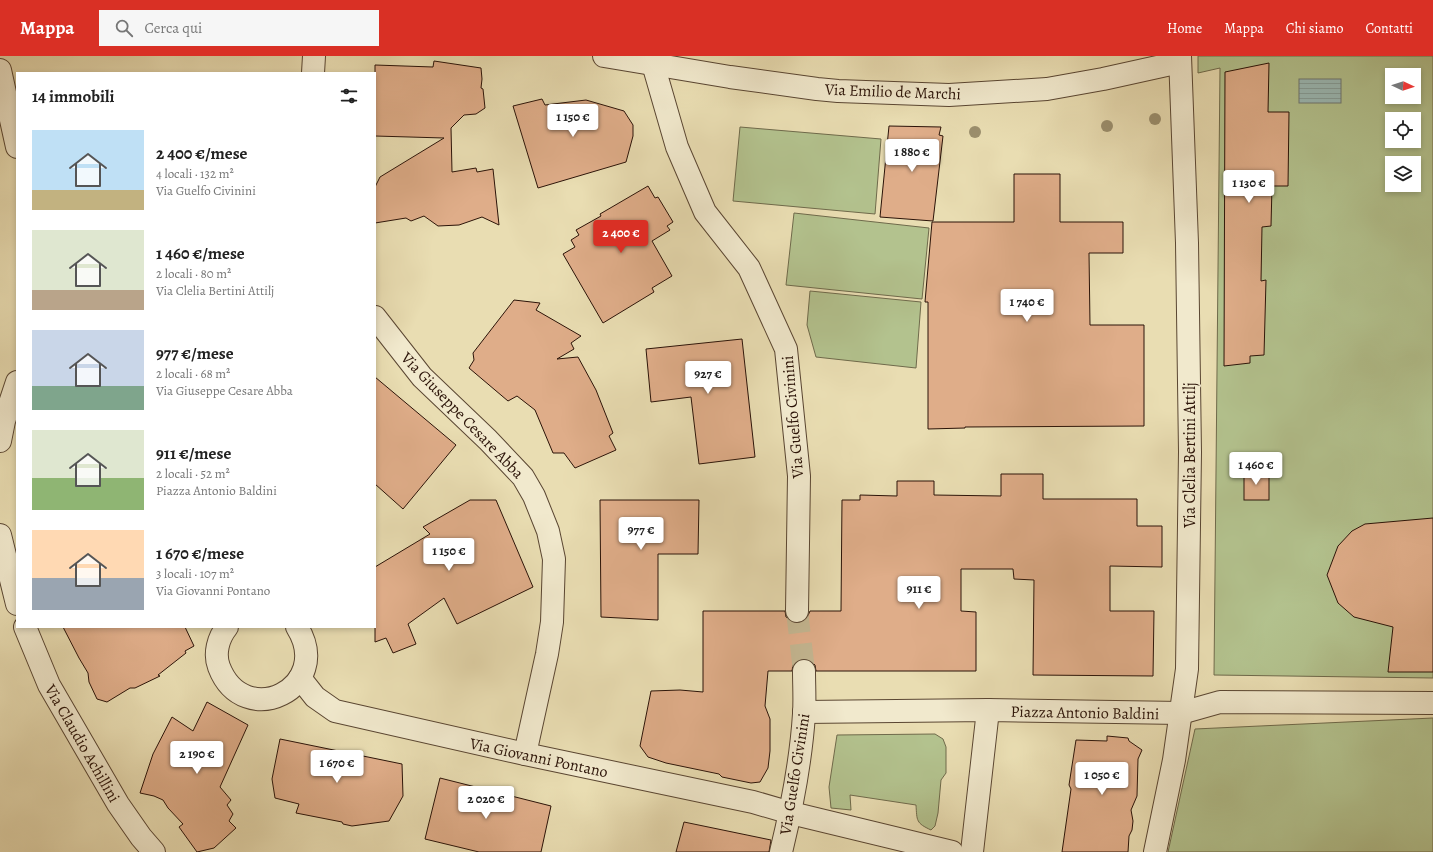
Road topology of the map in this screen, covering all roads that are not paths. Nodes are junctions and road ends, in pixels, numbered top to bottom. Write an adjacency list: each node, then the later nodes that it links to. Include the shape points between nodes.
1 (3, 56): 4 (street)
2 (314, 56): 8 (street)
3 (604, 56): 6 (street, Via Emilio de Marchi)
4 (0, 58)
5 (1180, 59): 6 (street, Via Emilio de Marchi, via 1102,79 1046,89 949,95 831,90); 24 (street, Via Clelia Bertini Attilj, via 1187,243 1190,452 1187,669)
6 (642, 61): 15 (street, Via Guelfo Civinini, via 705,212 749,268 786,349 799,476)
7 (0, 70): 9 (street)
8 (313, 72)
9 (16, 142)
10 (376, 318): 25 (street, Via Giuseppe Cesare Abba, via 422,377 523,477 548,531 554,560 552,622 546,661)
11 (16, 385): 12 (street)
12 (0, 441)
13 (0, 535): 14 (street)
14 (16, 600)
15 (797, 611)
16 (25, 628): 27 (street, Via Claudio Achillini, via 49,685 118,804)
17 (226, 628): 20 (street, via 217,648 217,663 223,678 233,689 246,697 261,700 277,697 290,690)
18 (298, 628): 20 (street, via 306,650 305,665)
19 (804, 671): 23 (street, Via Guelfo Civinini)
20 (300, 678): 25 (street, Via Giovanni Pontano, via 315,697 335,711)
21 (1433, 703): 24 (street, Piazza Antonio Baldini, via 1220,702)
22 (988, 710): 23 (street, Piazza Antonio Baldini); 24 (street, Piazza Antonio Baldini); 30 (street, Piazza Antonio Baldini)
23 (804, 712): 26 (street, Via Guelfo Civinini)
24 (1181, 713): 31 (street, Via Clelia Bertini Attilj, via 1168,794)
25 (524, 754): 26 (street, Via Giovanni Pontano, via 753,802)
26 (791, 813): 28 (street, Via Guelfo Civinini); 29 (street)
27 (154, 852)
28 (781, 852)
29 (952, 852)
30 (972, 852)
31 (1155, 852)

